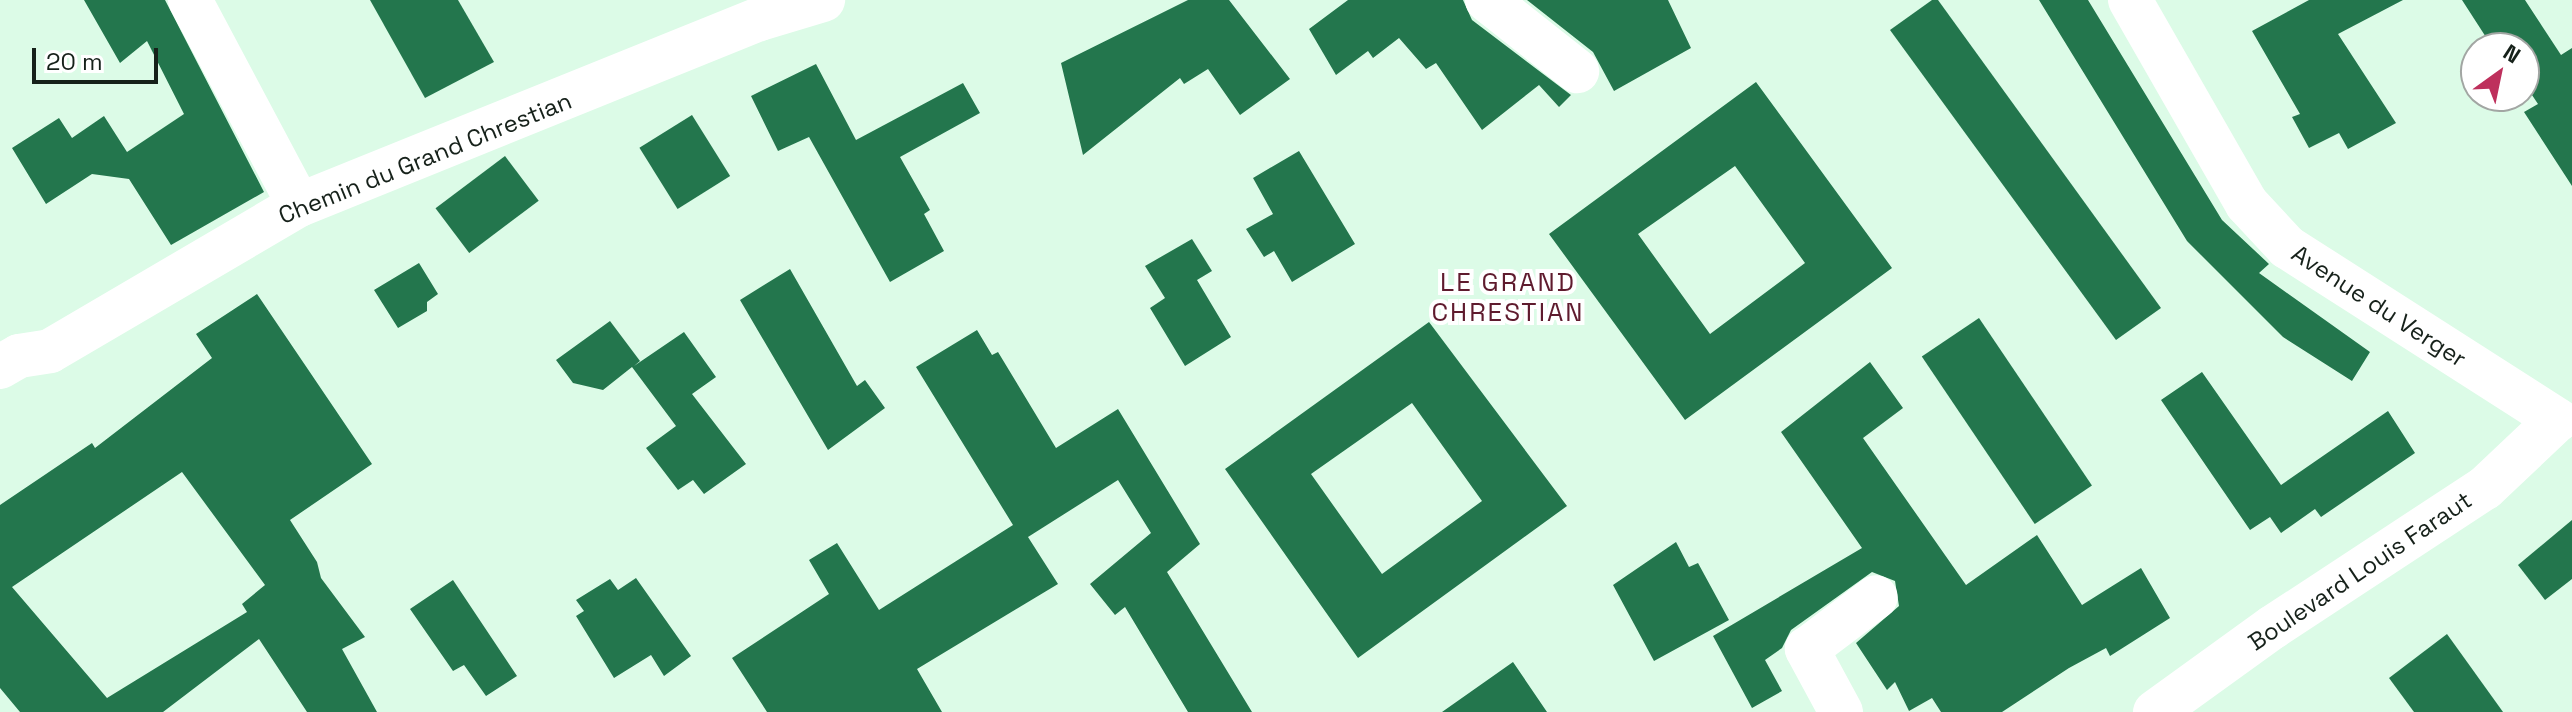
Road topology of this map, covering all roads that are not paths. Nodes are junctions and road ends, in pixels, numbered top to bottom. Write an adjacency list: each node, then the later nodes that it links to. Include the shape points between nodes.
1 (190, 0): 6 (street)
2 (823, 0): 6 (street, Chemin du Grand Chrestian, via 760,19)
3 (1487, 0): 5 (street)
4 (2130, 0): 8 (street, Avenue du Verger, via 2247,204 2287,247)
5 (1577, 71)
6 (299, 205): 7 (street, Chemin du Grand Chrestian, via 50,351 19,356)
7 (0, 367)
8 (2567, 426): 11 (street, Boulevard Louis Faraut, via 2485,488 2273,627)
9 (1876, 597): 10 (street, via 1807,649)
10 (1841, 712)
11 (2155, 712)

